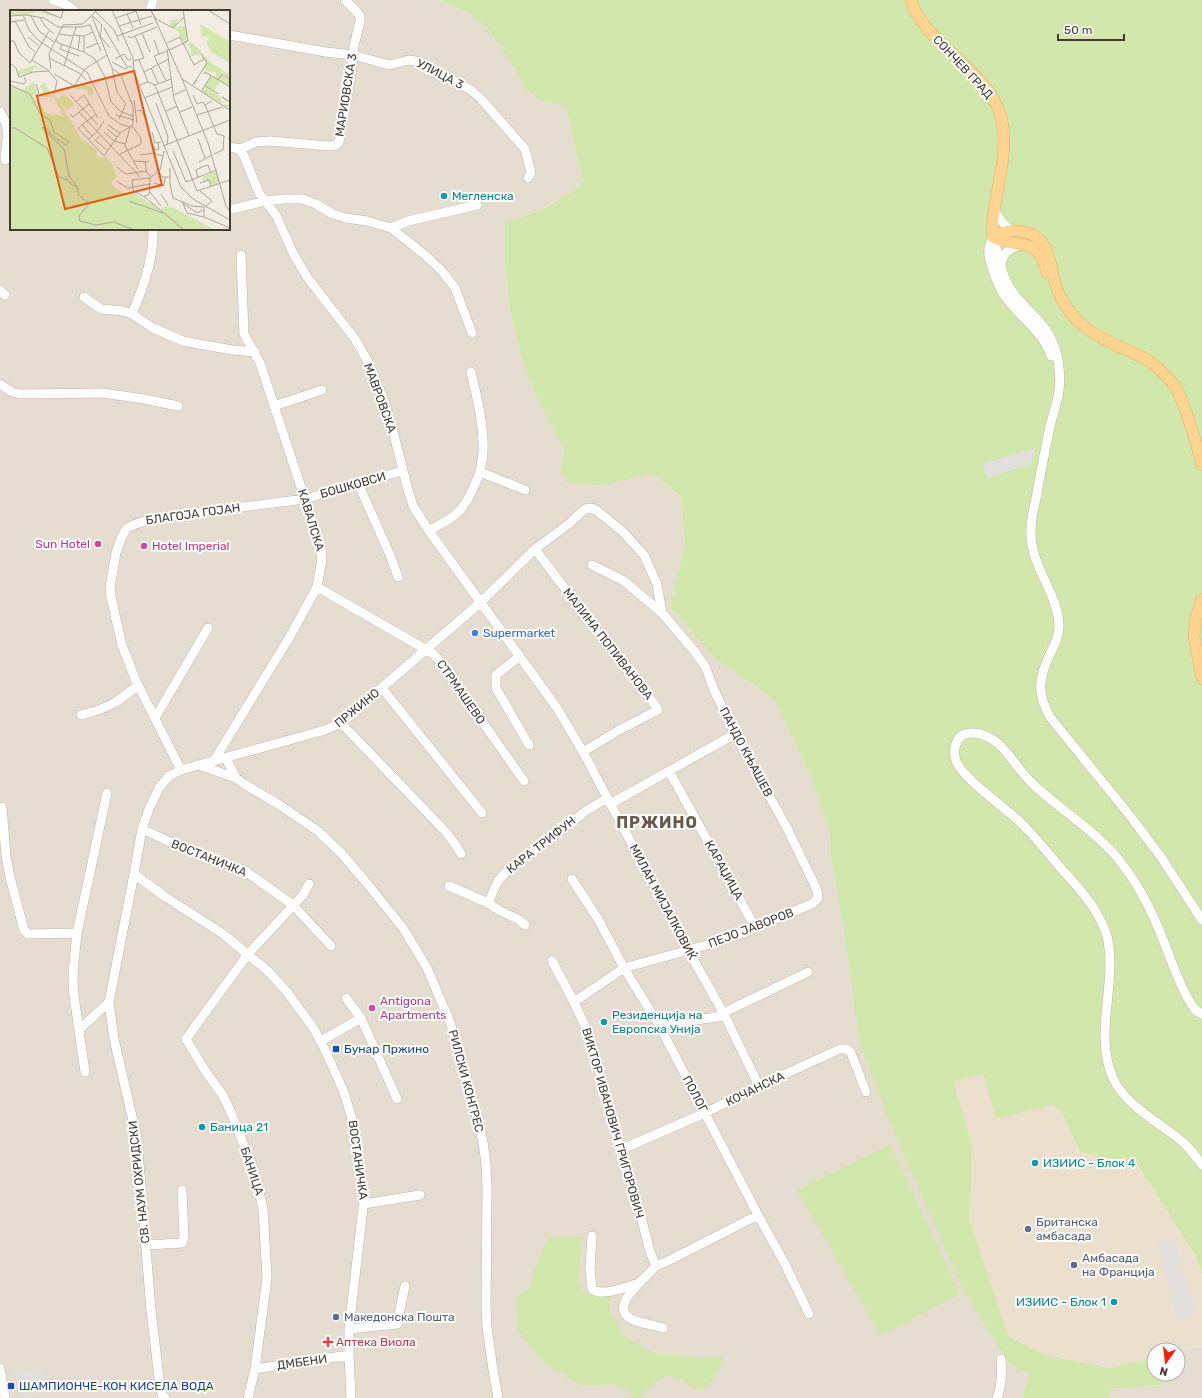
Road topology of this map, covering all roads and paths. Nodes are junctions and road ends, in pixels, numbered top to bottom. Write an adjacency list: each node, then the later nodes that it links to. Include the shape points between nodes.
1 (53, 0): 5 (street)
2 (153, 0): 6 (street)
3 (345, 0): 8 (street, МАРИОВСКА 3, via 360,16)
4 (911, 0): 18 (main road, СОНЧЕВ ГРАД, via 927,28 974,75 996,103 1004,136)
5 (74, 10)
6 (150, 10)
7 (230, 35): 8 (street, УЛИЦА 3)
8 (353, 55): 12 (street, МАРИОВСКА 3, via 339,142 336,145 256,142); 14 (street, УЛИЦА 3, via 389,65 409,60 421,62 436,74 472,90 525,149 531,173)
9 (0, 112): 10 (street, via 6,122)
10 (9, 139): 13 (street)
11 (230, 147): 12 (street)
12 (240, 149): 15 (street, МАВРОВСКА, via 259,193)
13 (5, 160)
14 (528, 178)
15 (266, 201): 17 (street); 19 (street, via 302,199 333,214); 38 (street, МАВРОВСКА, via 276,215 307,277 355,339 367,360 384,400)
16 (477, 204): 19 (street, via 408,221)
17 (230, 210)
18 (994, 210): 21 (street); 22 (main road, СОНЧЕВ ГРАД, via 991,223)
19 (391, 228): 28 (street, via 442,271 455,288)
20 (153, 230): 27 (street, via 151,254 142,291)
21 (1011, 231): 22 (main road); 30 (main road, via 1025,232 1045,245 1060,296 1079,322 1093,333 1144,358)
22 (993, 237): 23 (main road, via 1000,241); 25 (street); 36 (street, via 988,251 998,285 1008,300 1040,334 1053,360 1055,385)
23 (1022, 244): 25 (street, via 1008,250); 30 (main road, via 1031,246 1039,254 1056,298 1077,328 1103,344)
24 (241, 254): 29 (street, КАВАЛСКА, via 243,330)
25 (1001, 265): 36 (street, via 1010,289 1047,332 1055,349 1060,383)
26 (84, 297): 27 (street, via 101,310)
27 (132, 314): 29 (street, via 153,328 183,341)
28 (472, 333)
29 (255, 352): 35 (street, КАВАЛСКА)
30 (1158, 368): 37 (main road, via 1176,387 1191,425)
31 (471, 372): 39 (street, via 483,437)
32 (0, 384): 34 (street, via 20,394 103,394 144,398)
33 (322, 390): 35 (street)
34 (178, 406)
35 (274, 406): 42 (street, КАВАЛСКА)
36 (1052, 420): 83 (street, via 1032,518 1031,538 1035,558 1055,603 1060,627 1042,675 1042,701 1050,717 1144,834)
37 (1202, 465)
38 (402, 471): 40 (street, БОШКОВСИ); 43 (street, МАВРОВСКА, via 414,506)
39 (480, 472): 41 (street); 43 (street, via 466,504 450,519)
40 (358, 483): 42 (street, БОШКОВСИ); 46 (street)
41 (525, 490)
42 (305, 499): 47 (street, КАВАЛСКА, via 321,548); 55 (street, БЛАГОЈА ГОЈАН, via 154,518 127,528 116,553 110,587 122,645)
43 (429, 531): 49 (street, МАВРОВСКА)
44 (534, 549): 49 (street, ПРЖИНО); 50 (street, ПРЖИНО, via 585,509 596,510 622,531 644,555 657,584); 62 (street, МАЛИНА ПОПИВАНОВА, via 658,710)
45 (592, 565): 50 (street, ПАНДО КЊАШЕВ, via 624,580)
46 (398, 577)
47 (318, 587): 52 (street, СТРМАШЕВО); 64 (street, КАВАЛСКА)
48 (1202, 599): 54 (main road, via 1196,617 1194,636)
49 (480, 602): 52 (street, ПРЖИНО); 53 (street, МИЛАН МИЈАЛКОВИЌ)
50 (662, 613): 60 (street, ПАНДО КЊАШЕВ, via 706,668)
51 (208, 628): 58 (street)
52 (426, 650): 56 (street, ПРЖИНО); 69 (street, СТРМАШЕВО, via 440,661)
53 (520, 656): 61 (street, via 496,675 496,688); 62 (street, МИЛАН МИЈАЛКОВИЌ, via 557,708)
54 (1202, 679)
55 (138, 685): 57 (street, via 108,708); 58 (street, БЛАГОЈА ГОЈАН)
56 (382, 688): 59 (street, ПРЖИНО); 73 (street)
57 (81, 715)
58 (155, 718): 66 (street, БЛАГОЈА ГОЈАН)
59 (341, 723): 63 (street, ПРЖИНО, via 325,730); 75 (street, via 445,831)
60 (735, 734): 67 (street, КАРА ТРИФУН); 80 (street, ПАНДО КЊАШЕВ, via 787,828 817,890)
61 (529, 745)
62 (583, 752): 71 (street, МИЛАН МИЈАЛКОВИЌ)
63 (226, 758): 64 (street, ПРЖИНО); 68 (street, РИЛСКИ КОНГРЕС)
64 (213, 762): 65 (street, ПРЖИНО)
65 (198, 765): 66 (street, ПРЖИНО); 68 (street, РИЛСКИ КОНГРЕС)
66 (181, 770): 74 (street, ПРЖИНО, via 169,776 159,788)
67 (669, 771): 71 (street, КАРА ТРИФУН); 85 (street, КАРАЏИЦА)
68 (236, 778): 129 (street, РИЛСКИ КОНГРЕС, via 318,831 341,853 402,928 416,949 439,995 450,1022 483,1142 486,1164 487,1327)
69 (524, 782)
70 (107, 793): 86 (street)
71 (608, 801): 81 (street, КАРА ТРИФУН, via 586,811 505,873 498,881); 88 (street, МИЛАН МИЈАЛКОВИЌ)
72 (2, 807): 86 (street, via 6,856 24,930 28,934)
73 (482, 813)
74 (142, 829): 76 (street, ПРЖИНО); 82 (street, ВОСТАНИЧКА, via 202,857 245,870)
75 (461, 854)
76 (134, 874): 89 (street, ВОСТАНИЧКА, via 223,934); 94 (street, СВ. НАУМ ОХРИДСКИ)
77 (572, 879): 91 (street, ПОЛОГ, via 598,919)
78 (309, 884): 82 (street)
79 (449, 886): 81 (street)
80 (818, 898): 85 (street, ПЕЈО ЈАВОРОВ, via 812,904)
81 (488, 903): 84 (street)
82 (293, 905): 87 (street, ВОСТАНИЧКА); 89 (street)
83 (1202, 920)
84 (525, 925)
85 (755, 927): 88 (street, ПЕЈО ЈАВОРОВ, via 744,933)
86 (77, 933): 100 (street, via 73,980)
87 (331, 946)
88 (689, 950): 91 (street, ПЕЈО ЈАВОРОВ); 96 (street, МИЛАН МИЈАЛКОВИЌ)
89 (248, 954): 101 (street, ВОСТАНИЧКА, via 287,992); 124 (street, БАНИЦА, via 186,1038 230,1110 252,1165 263,1208 267,1278)
90 (552, 961): 95 (street, ВИКТОР ИВАНОВИЧ ГРИГОРОВИЧ)
91 (624, 968): 95 (street, ПЕЈО ЈАВОРОВ); 99 (street, ПОЛОГ)
92 (808, 972): 96 (street)
93 (346, 998): 98 (street)
94 (109, 1002): 100 (street); 114 (street, СВ. НАУМ ОХРИДСКИ, via 114,1039 137,1138)
95 (574, 1002): 107 (street, ВИКТОР ИВАНОВИЧ ГРИГОРОВИЧ, via 591,1039)
96 (724, 1014): 99 (street); 103 (street, МИЛАН МИЈАЛКОВИЌ)
97 (1202, 1014): 108 (street, via 1195,1010 1187,997 1146,900 1118,859 1028,779 998,743 981,734 961,736 954,754 961,770 1032,835 1085,897 1102,923 1107,936 1110,965 1106,1049 1110,1069 1118,1087 1145,1113 1185,1144)
98 (361, 1018): 101 (street); 105 (street)
99 (659, 1025): 106 (street, ПОЛОГ)
100 (79, 1030): 102 (street)
101 (321, 1041): 111 (street, ВОСТАНИЧКА, via 350,1109 363,1183)
102 (85, 1072)
103 (758, 1086): 104 (street, КОЧАНСКА, via 840,1049 847,1049 851,1053); 106 (street, КОЧАНСКА)
104 (866, 1092)
105 (397, 1099)
106 (705, 1113): 107 (street, КОЧАНСКА); 112 (street, ПОЛОГ)
107 (620, 1150): 115 (street, ВИКТОР ИВАНОВИЧ ГРИГОРОВИЧ)
108 (1202, 1165)
109 (182, 1190): 114 (street, via 182,1243)
110 (420, 1195): 111 (street)
111 (364, 1204): 120 (street, ВОСТАНИЧКА)
112 (758, 1215): 115 (street); 118 (street, ПОЛОГ)
113 (592, 1236): 116 (street, via 592,1289 595,1292 613,1291)
114 (146, 1245): 126 (street, СВ. НАУМ ОХРИДСКИ, via 152,1323)
115 (656, 1266): 116 (street)
116 (636, 1284): 119 (street, via 624,1303 624,1312 632,1319)
117 (405, 1286): 120 (street, via 397,1324)
118 (809, 1314)
119 (664, 1328)
120 (350, 1329): 121 (street, ВОСТАНИЧКА)
121 (349, 1355): 124 (street, ДМБЕНИ); 128 (street, ВОСТАНИЧКА)
122 (1001, 1360): 130 (street, via 1002,1378)
123 (0, 1368): 125 (street)
124 (255, 1369): 127 (street, БАНИЦА)
125 (5, 1398)
126 (164, 1398)
127 (248, 1398)
128 (351, 1398)
129 (498, 1398)
130 (997, 1398)

